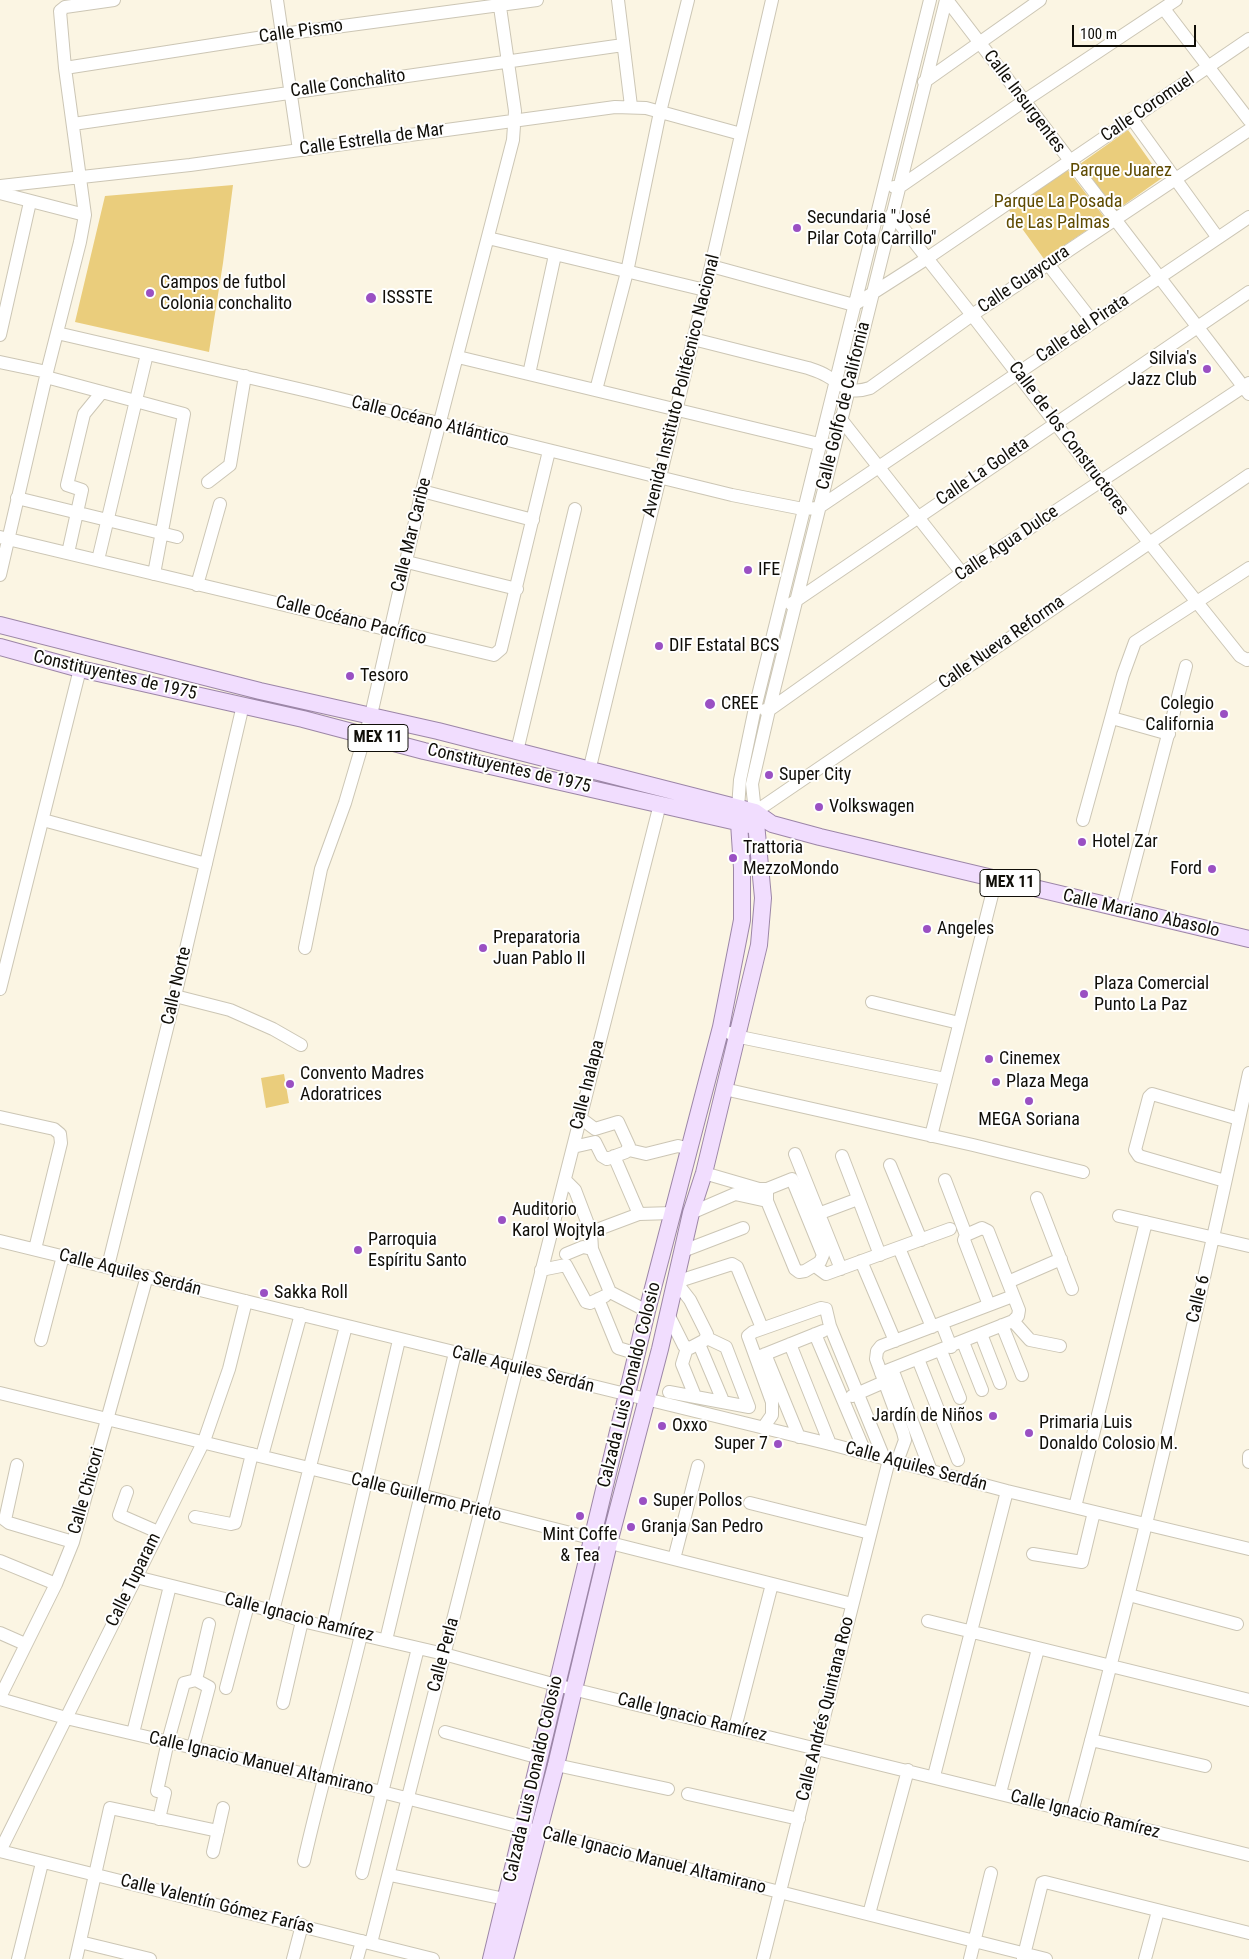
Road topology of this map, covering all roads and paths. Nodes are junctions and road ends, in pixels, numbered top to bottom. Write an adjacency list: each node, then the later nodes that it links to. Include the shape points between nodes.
1 (114, 0): 19 (street, via 65,7 60,11)
2 (277, 0): 13 (street)
3 (537, 0): 11 (street, Calle Pismo)
4 (618, 0): 16 (street)
5 (688, 0): 24 (street)
6 (772, 0): 30 (street, Avenida Instituto Politécnico Nacional)
7 (930, 0): 35 (street, Calle Golfo de California)
8 (946, 0): 15 (street, Calle Insurgentes); 20 (street, Calle Golfo de California)
9 (1040, 0): 15 (street)
10 (1176, 0): 12 (street)
11 (499, 3): 13 (street, Calle Pismo); 17 (street, Calle Mar Caribe)
12 (1164, 9): 18 (street); 22 (street)
13 (283, 34): 19 (street, Calle Pismo); 21 (street)
14 (1249, 39): 18 (street, Calle Coromuel)
15 (979, 42): 20 (street); 22 (street, Calle Insurgentes)
16 (623, 45): 17 (street, Calle Conchalito); 23 (street)
17 (508, 62): 21 (street, Calle Conchalito); 27 (street, Calle Mar Caribe)
18 (1208, 67): 25 (street, Calle Coromuel); 26 (street)
19 (65, 68): 28 (street)
20 (924, 82): 37 (street, Calle Golfo de California)
21 (291, 92): 28 (street, Calle Conchalito); 31 (street)
22 (1024, 101): 32 (street, Calle Insurgentes); 37 (street)
23 (631, 106): 24 (street, Calle Estrella de Mar); 27 (street, Calle Estrella de Mar)
24 (660, 112): 30 (street, Calle Estrella de Mar); 50 (street)
25 (1132, 119): 32 (street, Calle Coromuel); 34 (street)
26 (1249, 120)
27 (515, 121): 31 (street, Calle Estrella de Mar); 44 (street, Calle Mar Caribe)
28 (73, 124): 33 (street)
29 (1249, 130): 34 (street, Calle Guaycura)
30 (741, 134): 49 (street, Avenida Instituto Politécnico Nacional)
31 (299, 150): 33 (street, Calle Estrella de Mar)
32 (1069, 162): 43 (street, Calle Insurgentes); 47 (street, Calle Coromuel)
33 (80, 178): 36 (street, Calle Estrella de Mar); 41 (street)
34 (1176, 180): 43 (street, Calle Guaycura); 45 (street)
35 (883, 184): 37 (street); 55 (street, Calle Golfo de California)
36 (0, 186)
37 (898, 188): 40 (street, Calle Golfo de California)
38 (0, 193): 39 (street)
39 (30, 202): 41 (street); 60 (street)
40 (892, 214): 47 (street, Calle de los Constructores); 54 (street, Calle Golfo de California)
41 (85, 215): 59 (street)
42 (1249, 217): 45 (street, Calle del Pirata)
43 (1113, 220): 48 (street, Calle Guaycura); 51 (street, Calle Insurgentes)
44 (488, 238): 46 (street); 63 (street, Calle Mar Caribe)
45 (1218, 238): 51 (street, Calle del Pirata)
46 (555, 255): 50 (street); 65 (street)
47 (926, 259): 54 (street, Calle Coromuel); 56 (street, Calle de los Constructores)
48 (1048, 264): 56 (street, Calle Guaycura); 57 (street)
49 (711, 266): 52 (street, Avenida Instituto Politécnico Nacional); 55 (street)
50 (627, 272): 52 (street); 71 (street)
51 (1160, 276): 57 (street, Calle del Pirata); 58 (street, Calle Insurgentes)
52 (705, 290): 61 (street, Avenida Instituto Politécnico Nacional)
53 (1249, 292): 58 (street, Calle La Goleta)
54 (873, 295): 55 (street, Calle Coromuel); 72 (street, Calle Golfo de California)
55 (854, 305): 69 (street, Calle Golfo de California)
56 (972, 315): 66 (street, Calle de los Constructores); 72 (street, Calle Guaycura, via 870,388 858,392)
57 (1093, 322): 66 (street, Calle del Pirata)
58 (1197, 327): 70 (street, Calle Insurgentes); 78 (street, Calle La Goleta)
59 (57, 333): 62 (street, Calle Océano Atlántico); 67 (street)
60 (0, 335)
61 (693, 339): 69 (street, via 808,368); 75 (street, Avenida Instituto Politécnico Nacional)
62 (147, 354): 68 (street, Calle Océano Atlántico); 74 (street)
63 (458, 357): 65 (street); 77 (street, Calle Mar Caribe)
64 (0, 362): 67 (street)
65 (529, 374): 71 (street)
66 (1018, 374): 78 (street, Calle de los Constructores); 81 (street, Calle del Pirata)
67 (46, 375): 73 (street); 87 (street)
68 (246, 376): 77 (street, Calle Océano Atlántico); 85 (street, via 230,465)
69 (835, 381): 72 (street); 79 (street, Calle Golfo de California)
70 (1247, 388): 84 (street, Calle Agua Dulce)
71 (596, 390): 75 (street)
72 (848, 390): 76 (street, Calle Golfo de California)
73 (102, 392): 74 (street); 92 (street, via 84,414 67,485 82,490)
74 (136, 401): 95 (street); 96 (street, via 184,414)
75 (675, 411): 79 (street); 83 (street, Avenida Instituto Politécnico Nacional)
76 (840, 418): 81 (street); 89 (street, Calle Golfo de California)
77 (441, 423): 80 (street, Calle Océano Atlántico); 86 (street, Calle Mar Caribe)
78 (1054, 424): 84 (street, Calle de los Constructores); 93 (street, Calle La Goleta)
79 (819, 444): 91 (street, Calle Golfo de California)
80 (549, 451): 83 (street, Calle Océano Atlántico); 94 (street, Calle Océano Pacífico)
81 (877, 466): 89 (street, Calle del Pirata); 93 (street)
82 (1249, 475): 99 (street, Calle Nueva Reforma)
83 (660, 478): 91 (street, Calle Océano Atlántico); 126 (street, Avenida Instituto Politécnico Nacional)
84 (1100, 481): 99 (street, Calle de los Constructores); 104 (street, Calle Agua Dulce)
85 (208, 482)
86 (422, 491): 94 (street); 102 (street, Calle Mar Caribe)
87 (17, 498): 92 (street); 98 (street)
88 (220, 504): 107 (street)
89 (818, 508): 91 (street, Calle Océano Atlántico); 110 (street, Calle Golfo de California)
90 (575, 509): 125 (street)
91 (804, 509): 111 (street, Calle Golfo de California)
92 (77, 513): 95 (street); 100 (street)
93 (916, 517): 104 (street); 110 (street, Calle La Goleta)
94 (533, 520): 108 (street, Calle Océano Pacífico)
95 (107, 521): 96 (street); 101 (street)
96 (162, 534): 97 (street); 105 (street)
97 (177, 537)
98 (4, 538): 100 (street, Calle Océano Pacífico); 106 (street)
99 (1148, 542): 109 (street, Calle de los Constructores); 131 (street, Calle Nueva Reforma)
100 (68, 553): 101 (street, Calle Océano Pacífico)
101 (98, 560): 105 (street, Calle Océano Pacífico)
102 (407, 562): 108 (street); 113 (street, Calle Mar Caribe)
103 (1249, 568): 109 (street)
104 (962, 573): 120 (street, Calle Agua Dulce)
105 (154, 574): 107 (street, Calle Océano Pacífico)
106 (0, 575)
107 (198, 585): 113 (street, Calle Océano Pacífico)
108 (517, 589): 113 (street, Calle Océano Pacífico, via 500,649 494,655)
109 (1198, 601): 115 (street, Calle de los Constructores, via 1240,656); 122 (street, via 1135,642)
110 (794, 604): 111 (street); 120 (street, Calle Golfo de California)
111 (780, 605): 119 (street, Calle Golfo de California)
112 (0, 625): 121 (main road, Constituyentes de 1975 / MEX 11, via 260,691)
113 (389, 630): 121 (street, Calle Mar Caribe)
114 (0, 647): 117 (main road, Constituyentes de 1975 / MEX 11)
115 (1248, 660)
116 (1186, 666): 124 (street)
117 (80, 669): 118 (main road, Constituyentes de 1975 / MEX 11); 129 (street)
118 (243, 705): 123 (main road, Constituyentes de 1975 / MEX 11); 132 (street, Calle Norte)
119 (755, 708): 120 (street); 128 (street, Calle Golfo de California, via 740,780)
120 (769, 710): 131 (street, Calle Golfo de California, via 752,784)
121 (371, 715): 123 (street, Calle Mar Caribe); 125 (main road, Constituyentes de 1975 / MEX 11)
122 (1112, 718): 124 (street); 130 (street)
123 (364, 734): 127 (main road, Constituyentes de 1975 / MEX 11, via 424,751); 136 (street, Calle Mar Caribe, via 345,804 321,869)
124 (1168, 734): 134 (street)
125 (517, 751): 126 (main road, Constituyentes de 1975 / MEX 11)
126 (589, 770): 128 (main road, Constituyentes de 1975 / MEX 11)
127 (660, 804): 128 (main road, Constituyentes de 1975 / MEX 11); 148 (street, Calle Inalapa)
128 (739, 816): 131 (main road, MEX 11); 141 (main road, Calzada Luis Donaldo Colosio, via 742,920)
129 (43, 820): 132 (street); 137 (street)
130 (1083, 820)
131 (761, 821): 133 (main road, Calle Mariano Abasolo / MEX 11); 142 (main road, Calzada Luis Donaldo Colosio, via 763,922)
132 (206, 864): 138 (street, Calle Norte)
133 (996, 879): 134 (main road, Calle Mariano Abasolo / MEX 11); 140 (street)
134 (1122, 910): 135 (main road, Calle Mariano Abasolo / MEX 11)
135 (1249, 939)
136 (305, 948)
137 (0, 990)
138 (175, 996): 143 (street, via 230,1010); 192 (street, Calle Norte)
139 (872, 1002): 140 (street)
140 (959, 1023): 145 (street)
141 (721, 1027): 142 (street); 153 (main road, Calzada Luis Donaldo Colosio)
142 (735, 1036): 145 (street); 146 (main road, Calzada Luis Donaldo Colosio)
143 (301, 1045)
144 (1249, 1073): 149 (street, Calle 6)
145 (945, 1079): 151 (street)
146 (724, 1089): 151 (street); 160 (main road, Calzada Luis Donaldo Colosio)
147 (0, 1117): 183 (street, via 54,1129 60,1134 61,1143)
148 (579, 1117): 150 (street); 152 (street, Calle Inalapa)
149 (1239, 1119): 163 (street, Calle 6); 163 (street, via 1152,1094 1135,1150 1139,1156)
150 (595, 1135): 152 (street); 154 (street, via 618,1122); 156 (street, via 604,1158)
151 (931, 1136): 159 (street)
152 (573, 1146): 161 (street, Calle Inalapa)
153 (689, 1149): 154 (street, via 678,1146 646,1154); 167 (main road, Calzada Luis Donaldo Colosio)
154 (629, 1150): 156 (street)
155 (794, 1154): 170 (street)
156 (614, 1156): 169 (street)
157 (842, 1156): 166 (street)
158 (890, 1165): 179 (street)
159 (1083, 1172)
160 (704, 1173): 164 (street); 168 (main road, Calzada Luis Donaldo Colosio)
161 (565, 1180): 175 (street, via 575,1190); 178 (street, Calle Inalapa)
162 (945, 1180): 176 (street)
163 (1225, 1180): 177 (street, Calle 6)
164 (767, 1195): 168 (street, via 735,1194); 191 (street, via 795,1268 799,1272 805,1271); 191 (street, via 792,1179)
165 (1037, 1198): 188 (street)
166 (858, 1199): 170 (street); 186 (street)
167 (673, 1213): 168 (main road); 169 (street); 204 (main road, Calzada Luis Donaldo Colosio)
168 (691, 1213): 185 (main road, Calzada Luis Donaldo Colosio)
169 (639, 1214): 175 (street)
170 (818, 1214): 193 (street)
171 (1119, 1216): 172 (street)
172 (1146, 1222): 177 (street); 259 (street)
173 (743, 1228): 185 (street)
174 (950, 1230): 179 (street)
175 (591, 1232): 184 (street)
176 (966, 1235): 197 (street, via 986,1228); 203 (street, via 964,1240)
177 (1214, 1238): 181 (street); 263 (street, Calle 6)
178 (550, 1240): 189 (street); 194 (street, Calle Inalapa)
179 (921, 1240): 182 (street)
180 (0, 1241): 183 (street, Calle Aquiles Serdán)
181 (1249, 1246)
182 (899, 1248): 186 (street); 208 (street)
183 (35, 1249): 187 (street, Calle Aquiles Serdán)
184 (592, 1249): 189 (street, via 583,1247); 199 (street)
185 (683, 1251): 196 (main road, Calzada Luis Donaldo Colosio)
186 (880, 1255): 190 (street)
187 (63, 1256): 192 (street, Calle Aquiles Serdán); 214 (street)
188 (1061, 1259): 197 (street); 198 (street)
189 (566, 1260): 194 (street); 202 (street)
190 (862, 1261): 193 (street); 216 (street)
191 (819, 1262): 193 (street, via 826,1274)
192 (108, 1266): 195 (street, Calle Aquiles Serdán)
193 (841, 1269)
194 (541, 1270): 227 (street, Calle Inalapa)
195 (147, 1276): 201 (street, Calle Aquiles Serdán); 241 (street, Calle Chicori)
196 (676, 1282): 206 (main road, Calzada Luis Donaldo Colosio); 211 (street, via 732,1264 737,1267); 218 (street, via 690,1300)
197 (1008, 1282): 200 (street)
198 (1072, 1289)
199 (610, 1292): 202 (street); 204 (street)
200 (1013, 1296): 203 (street); 207 (street, via 1018,1316)
201 (246, 1301): 205 (street, Calle Aquiles Serdán); 244 (street, Calle Tuparam, via 229,1369)
202 (592, 1301): 223 (street, via 618,1348)
203 (989, 1305): 208 (street)
204 (646, 1311): 223 (main road, Calzada Luis Donaldo Colosio)
205 (301, 1314): 209 (street, Calle Aquiles Serdán); 247 (street)
206 (668, 1314): 218 (street); 221 (main road, Calzada Luis Donaldo Colosio)
207 (1008, 1323): 213 (street); 220 (street, via 1030,1340); 228 (street)
208 (937, 1325): 216 (street); 222 (street)
209 (346, 1326): 215 (street, Calle Aquiles Serdán); 252 (street)
210 (830, 1326): 211 (street, via 826,1309 821,1308); 212 (street, via 828,1330); 234 (street)
211 (762, 1328): 225 (street, via 748,1336)
212 (815, 1334): 219 (street); 238 (street)
213 (981, 1334): 217 (street); 230 (street)
214 (41, 1340)
215 (398, 1340): 224 (street, Calle Aquiles Serdán); 254 (street)
216 (895, 1341): 229 (street, via 876,1351 876,1359)
217 (963, 1342): 222 (street); 231 (street)
218 (697, 1343): 236 (street, via 682,1364); 240 (street); 240 (street, via 726,1347 749,1407)
219 (790, 1344): 225 (street); 245 (street)
220 (1060, 1346)
221 (660, 1349): 223 (main road); 239 (main road, Calzada Luis Donaldo Colosio)
222 (946, 1349): 226 (street); 237 (street)
223 (639, 1350): 235 (main road, Calzada Luis Donaldo Colosio)
224 (455, 1354): 227 (street, Calle Aquiles Serdán); 257 (street)
225 (760, 1356): 242 (street, via 772,1402 772,1415); 243 (street)
226 (918, 1359): 229 (street); 249 (street)
227 (516, 1367): 235 (street, Calle Aquiles Serdán); 260 (street, Calle Perla)
228 (1022, 1374)
229 (886, 1375): 234 (street); 248 (street, Calle Andrés Quintana Roo, via 905,1440); 253 (street)
230 (1000, 1382)
231 (982, 1390)
232 (669, 1392): 236 (street)
233 (0, 1393): 241 (street, Calle Guillermo Prieto)
234 (858, 1393): 238 (street); 248 (street)
235 (627, 1396): 239 (street, Calle Aquiles Serdán); 266 (main road, Calzada Luis Donaldo Colosio)
236 (695, 1396): 240 (street)
237 (960, 1398)
238 (842, 1399): 246 (street)
239 (646, 1400): 242 (street, Calle Aquiles Serdán); 268 (main road, Calzada Luis Donaldo Colosio)
240 (723, 1401)
241 (107, 1420): 244 (street, Calle Guillermo Prieto); 267 (street, Calle Chicori)
242 (763, 1428): 243 (street, Calle Aquiles Serdán)
243 (799, 1437): 245 (street, Calle Aquiles Serdán)
244 (204, 1442): 247 (street, Calle Guillermo Prieto); 264 (street, Calle Tuparam)
245 (830, 1444): 246 (street, Calle Aquiles Serdán)
246 (865, 1452): 248 (street, Calle Aquiles Serdán)
247 (257, 1455): 252 (street, Calle Guillermo Prieto); 262 (street, via 235,1523)
248 (890, 1460): 253 (street, Calle Aquiles Serdán); 265 (street, Calle Andrés Quintana Roo)
249 (958, 1460)
250 (16, 1465): 267 (street, via 5,1520)
251 (698, 1466): 271 (street)
252 (310, 1469): 254 (street, Calle Guillermo Prieto); 280 (street)
253 (931, 1471): 255 (street, Calle Aquiles Serdán)
254 (367, 1483): 257 (street, Calle Guillermo Prieto); 285 (street)
255 (1008, 1491): 259 (street, Calle Aquiles Serdán); 286 (street)
256 (127, 1492): 264 (street, via 119,1514)
257 (420, 1495): 260 (street, Calle Guillermo Prieto); 289 (street)
258 (750, 1503): 265 (street)
259 (1075, 1506): 261 (street, Calle Aquiles Serdán)
260 (481, 1510): 266 (street, Calle Guillermo Prieto); 293 (street, Calle Perla)
261 (1094, 1512): 263 (street, Calle Aquiles Serdán); 270 (street, via 1082,1562)
262 (195, 1517)
263 (1144, 1524): 269 (street, Calle Aquiles Serdán); 277 (street, Calle 6)
264 (158, 1532): 273 (street, Calle Tuparam)
265 (870, 1533): 278 (street, Calle Andrés Quintana Roo)
266 (592, 1539): 268 (street, Calle Guillermo Prieto); 296 (main road, Calzada Luis Donaldo Colosio)
267 (73, 1542): 274 (street, Calle Chicori)
268 (609, 1543): 271 (street, Calle Guillermo Prieto); 298 (main road, Calzada Luis Donaldo Colosio)
269 (1249, 1549)
270 (1033, 1554)
271 (674, 1559): 275 (street, Calle Guillermo Prieto)
272 (0, 1561): 274 (street)
273 (136, 1577): 276 (street, Calle Ignacio Ramírez); 302 (street, Calle Tuparam)
274 (56, 1584): 290 (street, Calle Chicori)
275 (772, 1584): 278 (street, Calle Guillermo Prieto); 303 (street)
276 (170, 1586): 279 (street, Calle Ignacio Ramírez); 305 (street)
277 (1129, 1595): 284 (street); 294 (street, Calle 6)
278 (852, 1604): 309 (street, Calle Andrés Quintana Roo)
279 (248, 1605): 280 (street, Calle Ignacio Ramírez); 297 (street)
280 (273, 1611): 281 (street, Calle Ignacio Ramírez)
281 (302, 1621): 285 (street, Calle Ignacio Ramírez); 301 (street)
282 (928, 1621): 286 (street)
283 (209, 1624): 295 (street)
284 (1237, 1624)
285 (332, 1627): 288 (street, Calle Ignacio Ramírez)
286 (973, 1632): 292 (street); 314 (street)
287 (0, 1633): 290 (street)
288 (361, 1635): 289 (street, Calle Ignacio Ramírez); 315 (street)
289 (386, 1640): 291 (street, Calle Ignacio Ramírez)
290 (25, 1644): 299 (street, Calle Chicori)
291 (418, 1648): 293 (street, Calle Ignacio Ramírez); 317 (street)
292 (1038, 1649): 294 (street); 318 (street)
293 (444, 1654): 296 (street, Calle Ignacio Ramírez); 320 (street, Calle Perla)
294 (1111, 1666): 300 (street); 306 (street, Calle 6)
295 (196, 1680): 307 (street, via 184,1683); 308 (street, via 210,1687)
296 (556, 1685): 298 (street, Calle Ignacio Ramírez); 310 (main road, Calzada Luis Donaldo Colosio)
297 (226, 1688)
298 (573, 1689): 303 (street, Calle Ignacio Ramírez); 311 (main road, Calzada Luis Donaldo Colosio)
299 (0, 1698): 302 (street, Calle Ignacio Manuel Altamirano)
300 (1249, 1700)
301 (283, 1703)
302 (66, 1718): 305 (street, Calle Ignacio Manuel Altamirano); 327 (street, Calle Tuparam)
303 (735, 1728): 309 (street, Calle Ignacio Ramírez)
304 (445, 1732): 310 (street)
305 (133, 1733): 307 (street, Calle Ignacio Manuel Altamirano)
306 (1091, 1740): 312 (street); 322 (street, Calle 6)
307 (168, 1741): 308 (street, Calle Ignacio Manuel Altamirano); 323 (street, via 158,1791 165,1792)
308 (193, 1747): 315 (street, Calle Ignacio Manuel Altamirano)
309 (817, 1748): 313 (street, Calle Ignacio Ramírez); 324 (street, Calle Andrés Quintana Roo)
310 (540, 1758): 326 (main road, Calzada Luis Donaldo Colosio)
311 (556, 1765): 316 (street); 326 (main road, Calzada Luis Donaldo Colosio)
312 (1205, 1766)
313 (908, 1770): 314 (street, Calle Ignacio Ramírez); 339 (street)
314 (934, 1776): 318 (street, Calle Ignacio Ramírez)
315 (323, 1778): 317 (street, Calle Ignacio Manuel Altamirano); 330 (street)
316 (668, 1789)
317 (382, 1792): 320 (street, Calle Ignacio Manuel Altamirano); 332 (street)
318 (1000, 1793): 322 (street, Calle Ignacio Ramírez)
319 (688, 1794): 324 (street)
320 (409, 1800): 326 (street, Calle Ignacio Manuel Altamirano); 335 (street, Calle Perla)
321 (223, 1808): 325 (street)
322 (1072, 1812): 329 (street, Calle Ignacio Ramírez)
323 (159, 1818): 325 (street); 334 (street, via 110,1808)
324 (799, 1819): 336 (street, Calle Andrés Quintana Roo)
325 (218, 1830): 328 (street)
326 (530, 1830): 336 (street, Calle Ignacio Manuel Altamirano); 337 (main road, Calzada Luis Donaldo Colosio); 353 (main road, Calzada Luis Donaldo Colosio)
327 (0, 1851): 331 (street, Calle Valentín Gómez Farías)
328 (213, 1852)
329 (1249, 1855)
330 (304, 1861)
331 (42, 1863): 334 (street, Calle Valentín Gómez Farías); 347 (street)
332 (362, 1873)
333 (991, 1873): 342 (street)
334 (95, 1875): 340 (street, Calle Valentín Gómez Farías); 343 (street)
335 (390, 1875): 337 (street); 344 (street, Calle Perla)
336 (779, 1893): 339 (street, Calle Ignacio Manuel Altamirano); 354 (street, Calle Andrés Quintana Roo)
337 (505, 1899): 352 (main road, Calzada Luis Donaldo Colosio)
338 (1158, 1911): 341 (street); 345 (street, via 1043,1883); 357 (street)
339 (869, 1914): 342 (street, Calle Ignacio Manuel Altamirano)
340 (302, 1925): 344 (street, Calle Valentín Gómez Farías); 349 (street)
341 (1249, 1933)
342 (974, 1941): 345 (street, Calle Ignacio Manuel Altamirano); 355 (street)
343 (80, 1942): 346 (street); 348 (street)
344 (366, 1942): 350 (street, Calle Perla); 351 (street, Calle Valentín Gómez Farías)
345 (1024, 1956): 356 (street, Calle Ignacio Manuel Altamirano)
346 (144, 1958)
347 (18, 1959)
348 (76, 1959)
349 (293, 1959)
350 (357, 1959)
351 (433, 1959)
352 (491, 1959)
353 (505, 1959)
354 (763, 1959)
355 (970, 1959)
356 (1046, 1959)
357 (1146, 1959)

